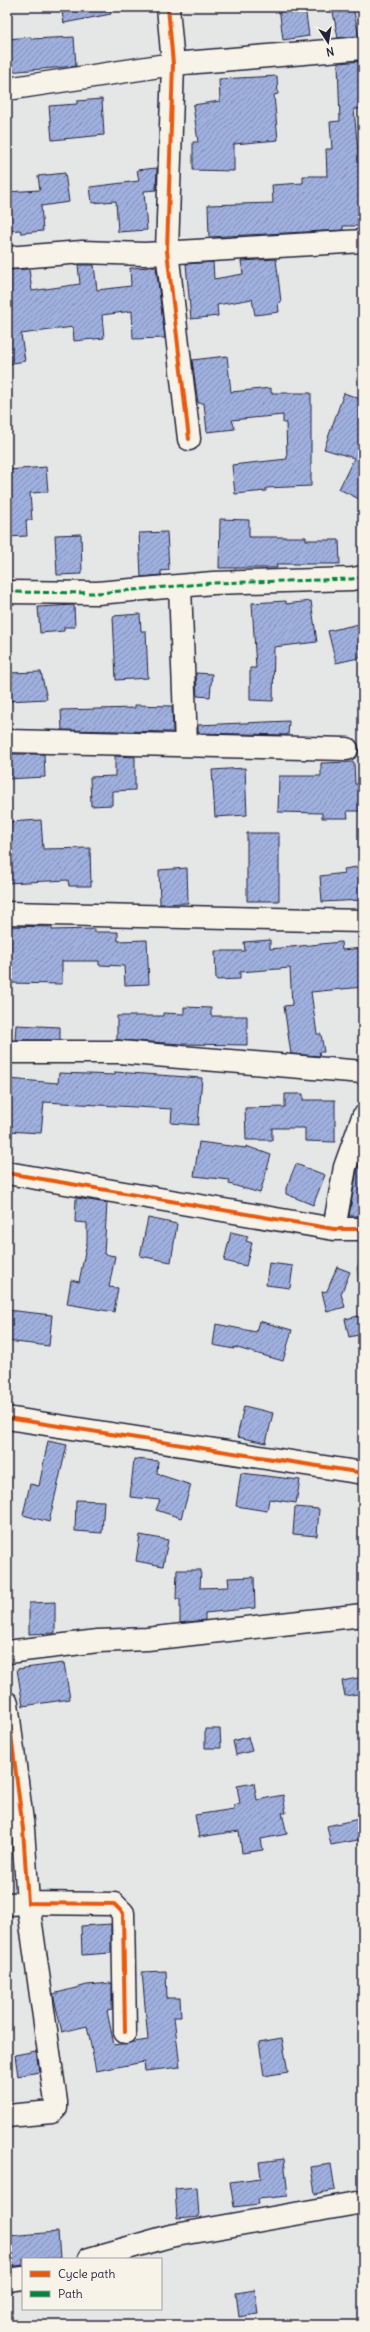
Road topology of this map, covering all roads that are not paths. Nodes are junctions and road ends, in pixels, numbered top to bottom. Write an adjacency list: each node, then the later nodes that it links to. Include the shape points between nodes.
1 (168, 7): 3 (street)
2 (363, 48): 3 (street)
3 (173, 64): 4 (street); 6 (street)
4 (7, 89)
5 (363, 241): 6 (street, via 210,251)
6 (167, 251): 7 (street, via 145,254 82,252); 8 (street)
7 (7, 258)
8 (189, 439)
9 (363, 577): 10 (street, via 213,582)
10 (180, 586): 11 (street, via 98,593); 13 (street)
11 (7, 592)
12 (7, 741): 13 (street)
13 (186, 745): 14 (street)
14 (347, 749)
15 (7, 913): 16 (street)
16 (363, 921)
17 (7, 1052): 18 (street, via 120,1052)
18 (363, 1072)
19 (363, 1117): 21 (street, via 345,1167)
20 (7, 1173): 21 (street)
21 (334, 1229): 22 (street)
22 (363, 1229)
23 (7, 1418): 24 (street)
24 (363, 1472)
25 (363, 1615): 26 (street)
26 (7, 1652)
27 (7, 1703): 28 (street, via 23,1829)
28 (28, 1903): 29 (street); 30 (street, via 114,1904 123,1913); 31 (street, via 56,2108 52,2112)
29 (7, 1904)
30 (125, 2032)
31 (7, 2116)
32 (363, 2202): 33 (street, via 170,2236)
33 (93, 2258)
34 (22, 2278): 35 (street)
35 (7, 2280)

